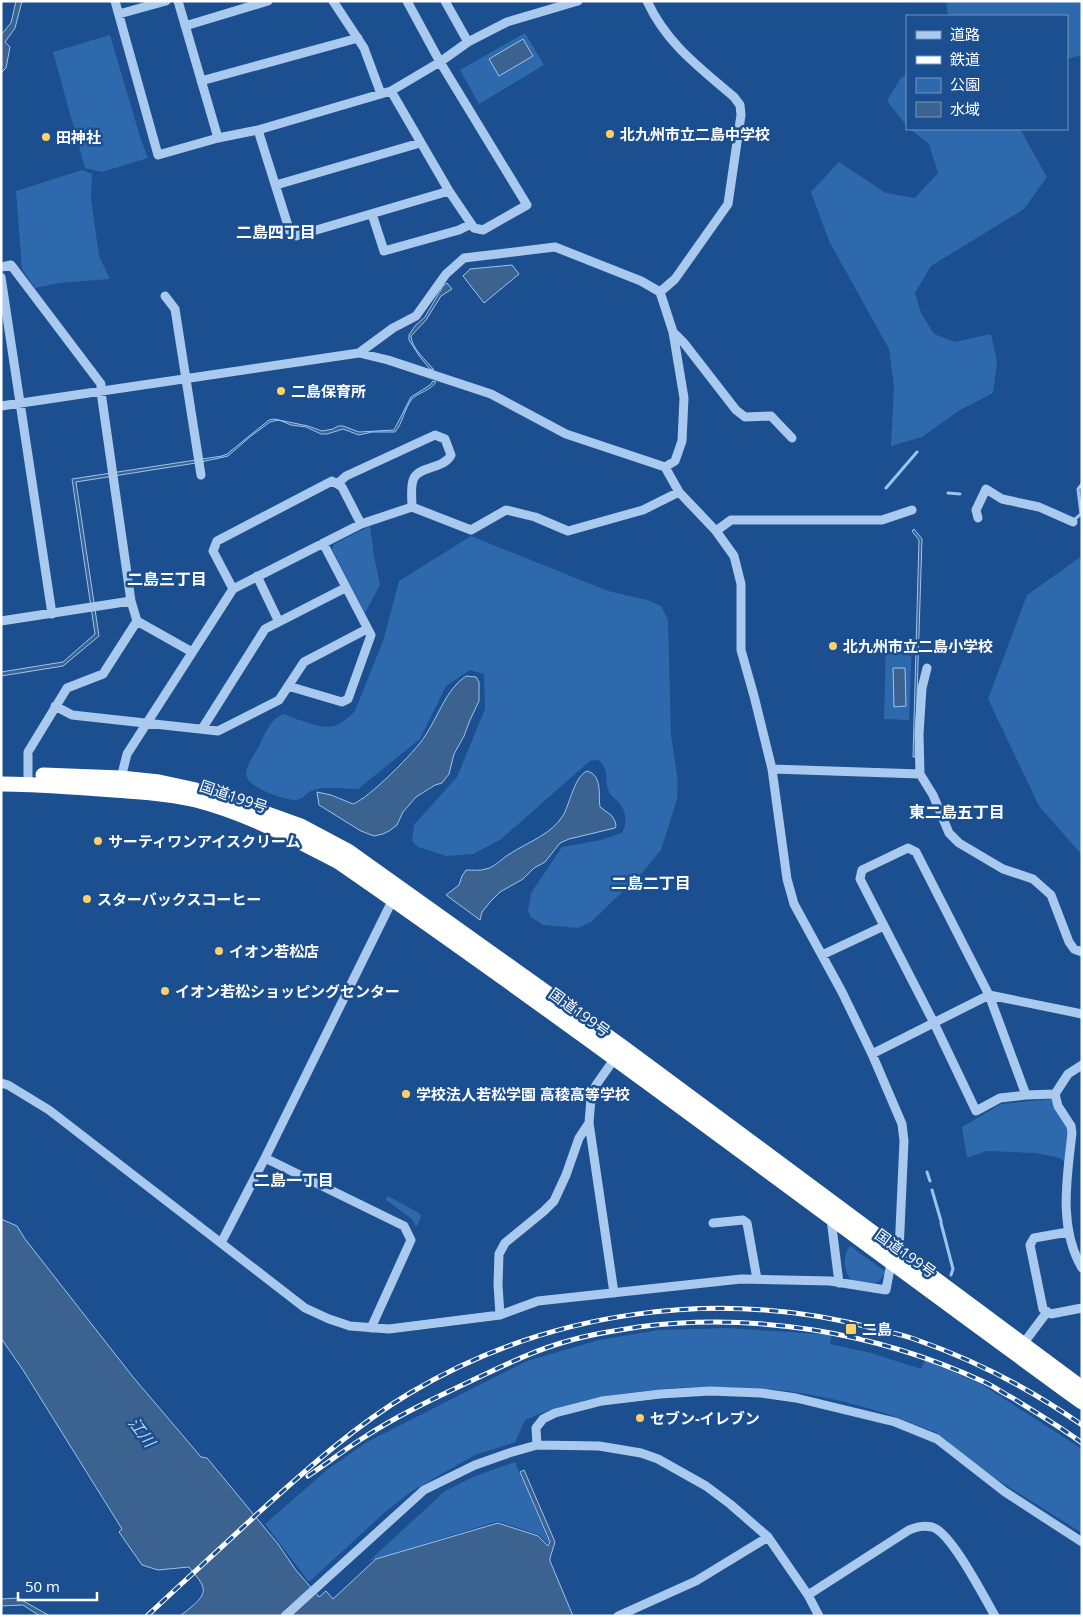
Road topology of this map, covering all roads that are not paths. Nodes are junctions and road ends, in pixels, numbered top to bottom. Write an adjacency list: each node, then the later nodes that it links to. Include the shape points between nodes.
1 (115, 1): 10 (street)
2 (166, 1): 10 (street)
3 (178, 1): 11 (street)
4 (268, 1): 11 (street)
5 (333, 1): 12 (street)
6 (408, 1): 14 (street)
7 (445, 1): 13 (street)
8 (578, 1): 13 (street, via 506,22)
9 (647, 1): 27 (street, via 655,19 678,49 734,97 740,105 741,115 728,204 675,279)
10 (119, 14): 19 (street, via 158,155)
11 (185, 26): 15 (street)
12 (358, 38): 15 (street); 17 (street)
13 (468, 42): 14 (street)
14 (440, 62): 16 (street); 24 (street, via 527,205 483,230)
15 (201, 81): 19 (street)
16 (391, 91): 17 (street); 20 (street)
17 (381, 94): 18 (street)
18 (258, 130): 19 (street); 21 (street)
19 (218, 138)
20 (420, 143): 21 (street); 22 (street)
21 (276, 185): 23 (street, via 290,232 296,236)
22 (449, 191): 23 (street); 24 (street)
23 (372, 214): 24 (street, via 384,251)
24 (471, 224)
25 (1, 267): 32 (street, via 11,265 101,384)
26 (1, 277): 33 (street)
27 (660, 292): 29 (street); 30 (street, via 641,281 555,247 464,258 446,274 416,316)
28 (165, 296): 31 (street, via 174,309)
29 (672, 332): 35 (street, via 736,410 746,417 771,416); 36 (street, via 684,398 682,441 675,461)
30 (359, 353): 31 (street); 36 (street, via 491,394 566,434)
31 (186, 379): 32 (street); 37 (street)
32 (101, 392): 33 (street); 50 (street)
33 (20, 403): 34 (street); 51 (street)
34 (1, 406)
35 (792, 438)
36 (665, 467): 39 (street)
37 (201, 475)
38 (338, 484): 40 (street, via 346,476 435,435 445,439 451,455 449,461 416,474); 44 (street); 49 (street, via 332,481 217,541 213,551)
39 (678, 492): 40 (street, via 643,510 568,531 535,517 506,510 471,530); 45 (street)
40 (412, 507): 44 (street)
41 (912, 510): 45 (street, via 882,520 731,520)
42 (978, 518): 43 (street, via 976,510 986,489 1002,499 1039,507)
43 (1073, 522)
44 (361, 524): 46 (street)
45 (716, 531): 62 (street, via 734,556 741,584 741,650)
46 (323, 543): 47 (street); 48 (street)
47 (257, 576): 49 (street); 54 (street)
48 (345, 588): 54 (street); 55 (street)
49 (233, 589): 56 (street)
50 (131, 601): 51 (street); 52 (street)
51 (52, 614): 53 (street)
52 (137, 620): 56 (street); 59 (street, via 103,674 67,688)
53 (1, 621)
54 (280, 622): 61 (street, via 265,629)
55 (367, 629): 58 (street, via 304,662); 58 (street, via 371,635 348,698 342,702)
56 (192, 652): 60 (street)
57 (927, 668): 63 (street, via 922,688)
58 (288, 686): 61 (street, via 280,700 218,731)
59 (55, 706): 60 (street, via 72,715); 66 (street, via 28,752)
60 (148, 723): 61 (street); 65 (street, via 127,754)
61 (202, 729)
62 (772, 769): 63 (street); 71 (street, via 787,880 794,904)
63 (920, 774): 70 (street, via 949,833 959,843 1003,869 1033,880 1051,895 1068,942)
64 (1, 775): 66 (highway, 国道199号)
65 (121, 778): 66 (highway, 国道199号); 68 (highway, 国道199号, via 200,791 301,826 348,851)
66 (28, 779): 67 (highway, 国道199号); 68 (highway, 国道199号, via 196,800 241,814 294,838)
67 (1, 784)
68 (397, 893): 76 (highway, 国道199号); 82 (street); 87 (highway, 国道199号, via 624,1048)
69 (884, 926): 71 (street); 72 (street, via 860,879 862,870 908,848 916,852); 74 (street)
70 (1082, 952)
71 (822, 955): 75 (street)
72 (989, 995): 73 (street); 74 (street); 80 (street)
73 (1082, 1014)
74 (934, 1022): 75 (street); 80 (street, via 976,1111 1000,1098)
75 (872, 1054): 87 (street, via 902,1124 904,1141)
76 (615, 1058): 81 (street, via 596,1085 591,1098); 83 (highway, 国道199号)
77 (1082, 1065): 79 (street, via 1068,1074)
78 (1, 1083): 86 (street, via 49,1110)
79 (1055, 1094): 80 (street); 85 (street, via 1072,1133 1066,1216)
80 (1026, 1095)
81 (589, 1123): 91 (street); 94 (street, via 579,1138 554,1201 505,1243 499,1254)
82 (265, 1158): 86 (street); 95 (street, via 404,1226 411,1240)
83 (832, 1219): 87 (highway, 国道199号); 90 (street)
84 (714, 1223): 89 (street, via 743,1220 747,1223)
85 (1068, 1232): 88 (street, via 1074,1256); 93 (street, via 1034,1238 1030,1245 1043,1309)
86 (221, 1243): 95 (street, via 305,1308 329,1320)
87 (895, 1257): 90 (street, via 886,1290); 96 (highway, 国道199号); 98 (highway, 国道199号)
88 (1082, 1267)
89 (757, 1279): 90 (street); 91 (street)
90 (839, 1283)
91 (614, 1293): 94 (street, via 538,1301)
92 (1082, 1308): 93 (street)
93 (1047, 1312): 96 (street)
94 (500, 1314): 95 (street, via 389,1329)
95 (371, 1328)
96 (1023, 1344): 97 (highway, 国道199号)
97 (1082, 1388)
98 (1082, 1402)
99 (537, 1445): 100 (street, via 599,1446 658,1459 706,1486); 101 (street, via 536,1428 543,1418 602,1401 710,1391 796,1398 895,1422 937,1439 1005,1492); 103 (street, via 474,1465 424,1490)
100 (768, 1537): 102 (street); 104 (street, via 696,1581)
101 (1082, 1542)
102 (808, 1594): 105 (street); 106 (street, via 909,1530 920,1526 934,1527 948,1539)
103 (285, 1616)
104 (618, 1616)
105 (819, 1616)
106 (995, 1616)

